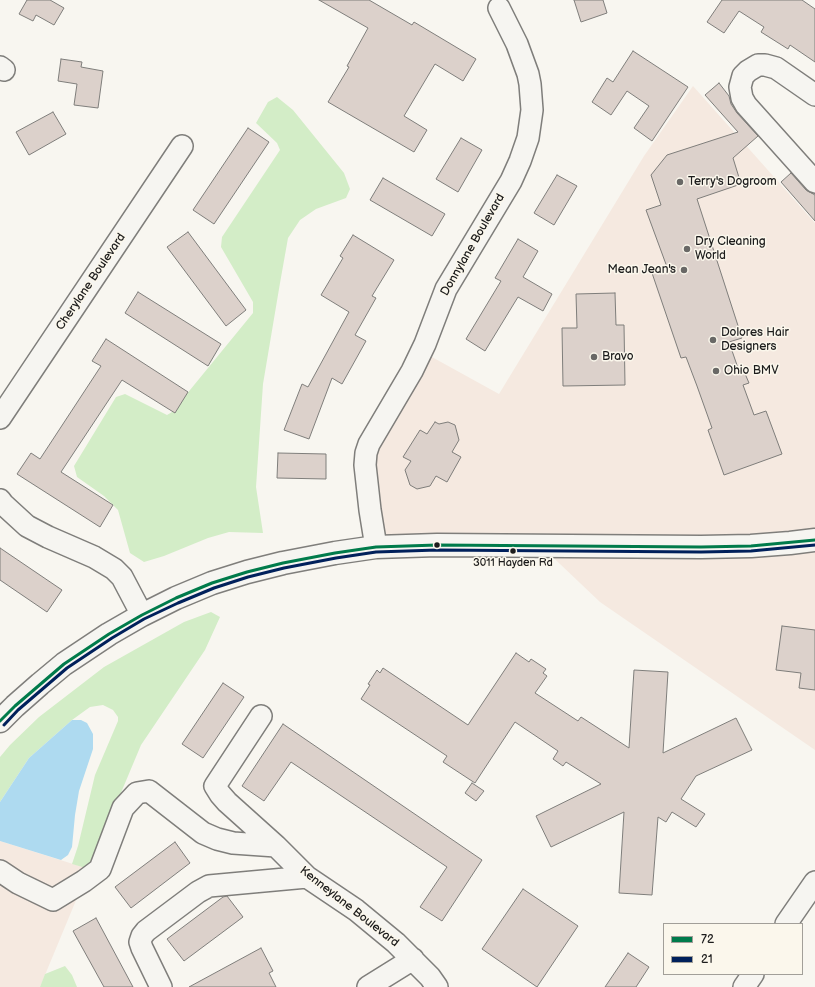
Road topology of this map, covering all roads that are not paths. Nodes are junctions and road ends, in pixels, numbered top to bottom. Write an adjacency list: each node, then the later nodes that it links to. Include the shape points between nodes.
1 (500, 8): 8 (street, Donnylane Boulevard, via 528,74 532,110 528,138 511,181 446,289 415,366 369,444 366,465)
2 (815, 95): 4 (street, via 776,68 765,65 758,65 745,73 740,83 744,101)
3 (182, 146): 5 (street, Cherylane Boulevard)
4 (812, 171)
5 (0, 418)
6 (0, 500): 9 (street, via 27,526 94,556 114,569 122,577)
7 (815, 540): 8 (main road, via 790,544 701,547)
8 (376, 547): 9 (main road, via 313,557 247,572 212,583)
9 (142, 615): 11 (main road, via 64,664)
10 (261, 716): 12 (street, Kenneylane Boulevard, via 215,786 227,802)
11 (0, 721)
12 (276, 846): 13 (street, via 217,839 204,833 148,790 137,793 123,808 100,869 53,900); 14 (street, Kenneylane Boulevard)
13 (0, 871)
14 (307, 877): 17 (street, Kenneylane Boulevard, via 359,912); 19 (street, via 209,886 198,892 142,936 142,948)
15 (812, 893): 16 (street)
16 (787, 923)
17 (413, 959): 20 (street); 21 (street, Kenneylane Boulevard)
18 (752, 975): 22 (street)
19 (160, 987)
20 (368, 987)
21 (437, 987)
22 (744, 987)

